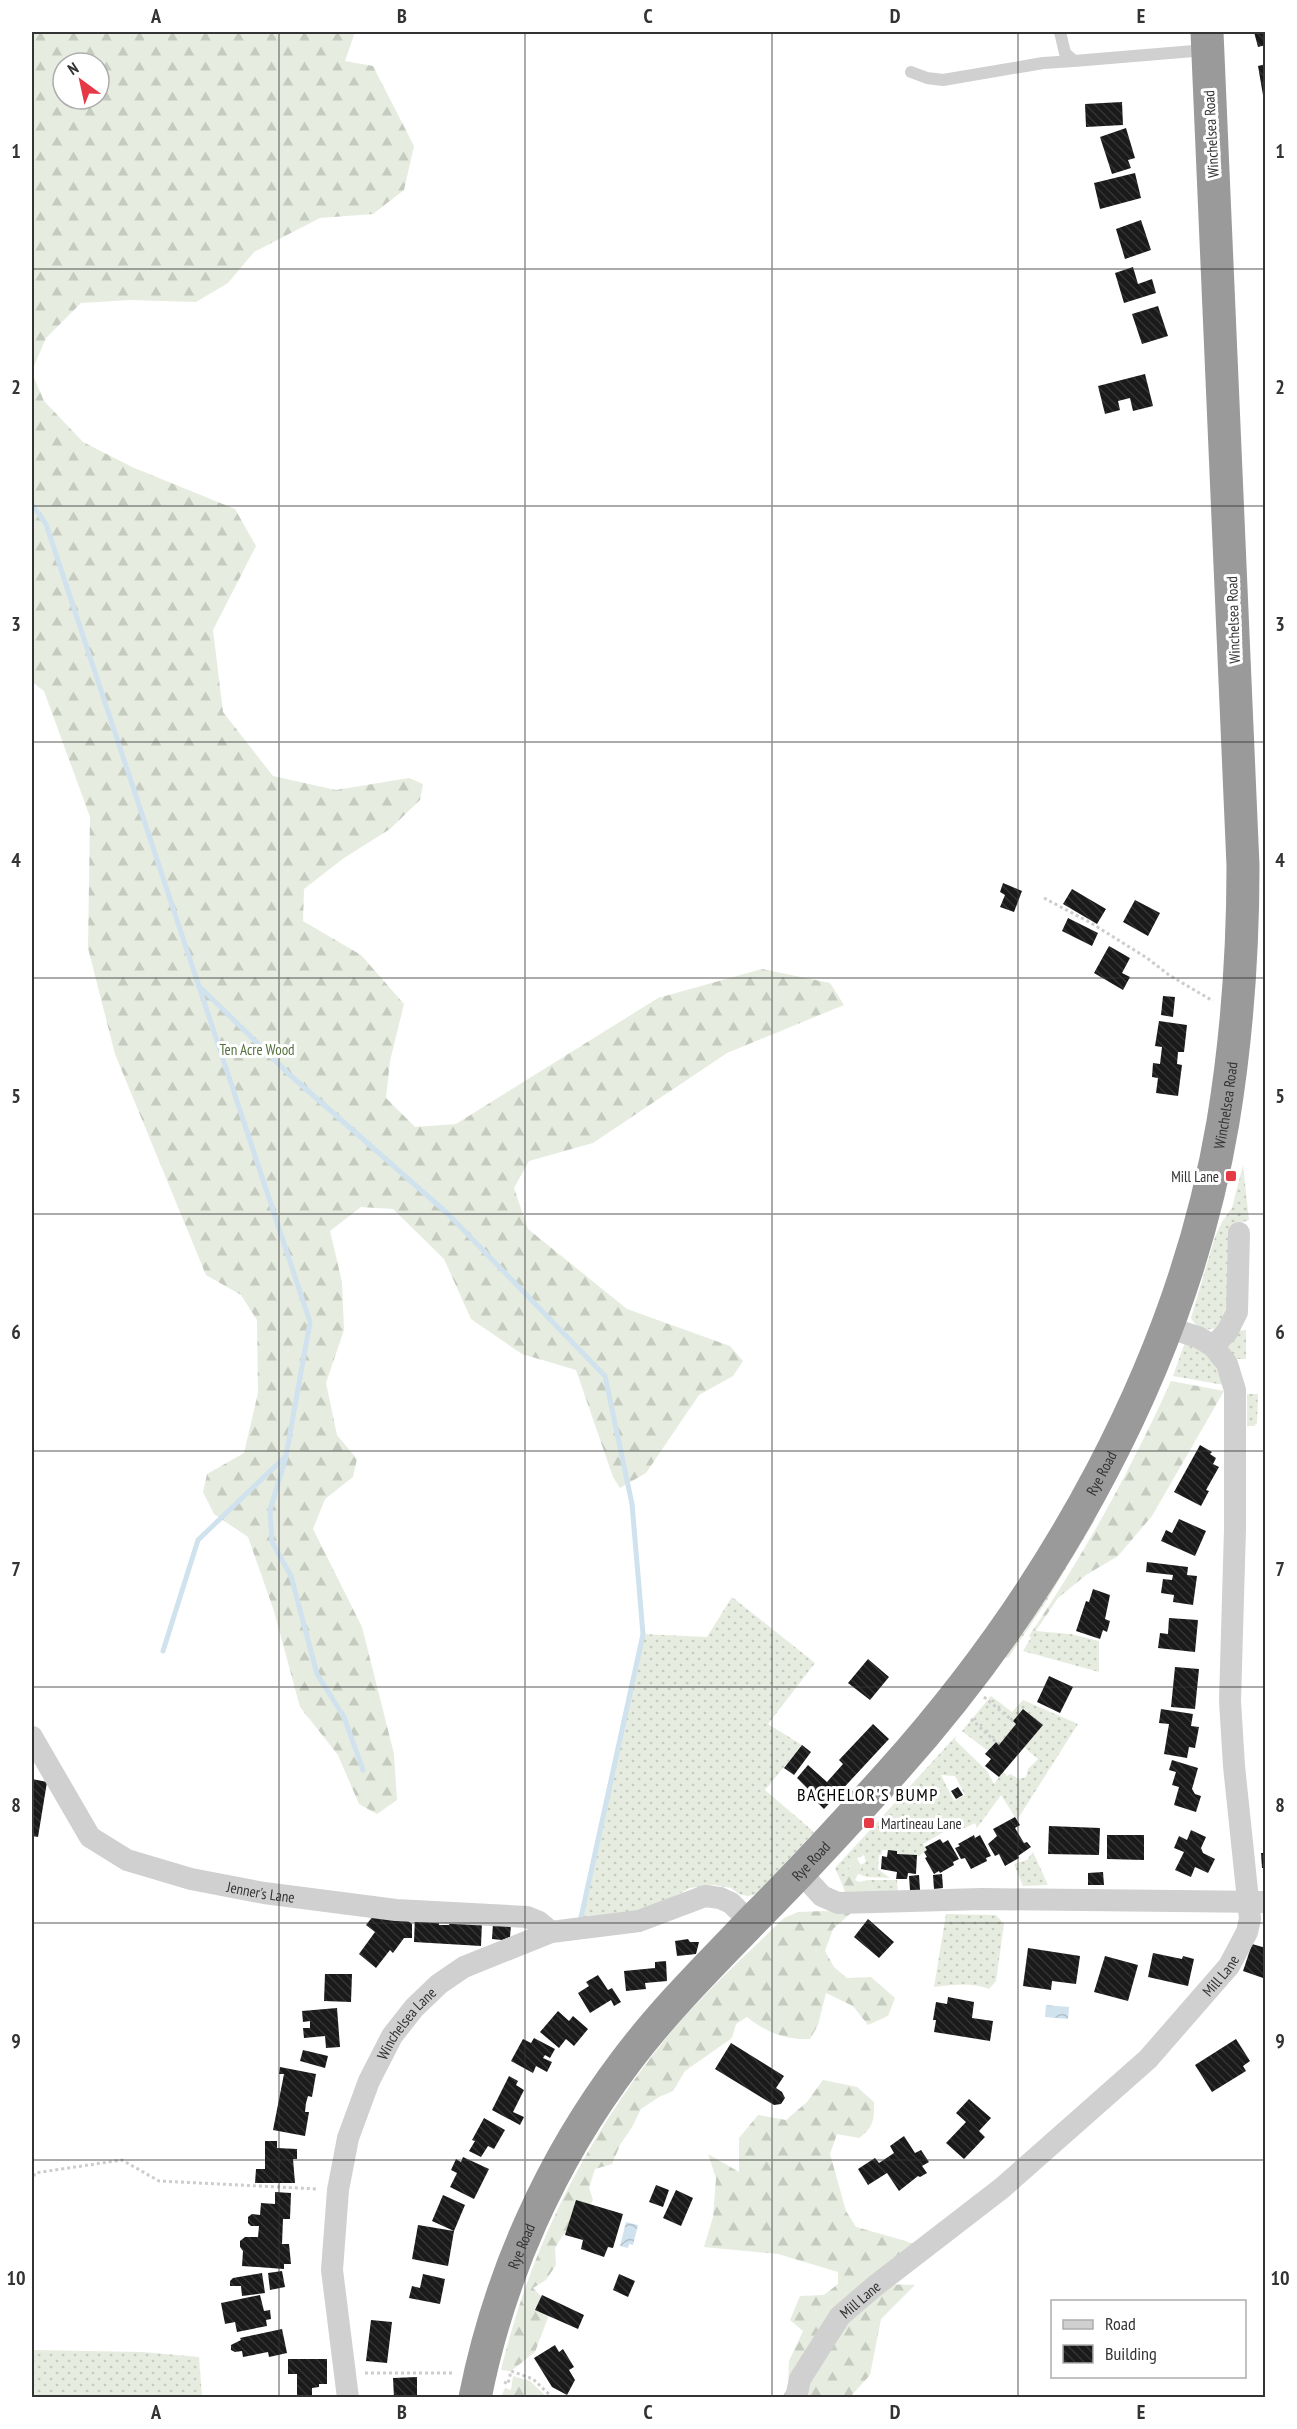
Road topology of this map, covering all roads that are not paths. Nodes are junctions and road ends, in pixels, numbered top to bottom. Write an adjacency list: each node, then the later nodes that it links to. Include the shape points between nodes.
1 (1060, 32): 3 (lane, via 1065,53)
2 (1207, 41): 3 (lane); 5 (highway, Winchelsea Road, via 1243,866 1237,1008 1223,1120)
3 (1074, 61): 4 (lane, via 943,80)
4 (911, 72)
5 (1204, 1205): 7 (highway, Rye Road)
6 (1239, 1233): 8 (street, via 1237,1312 1227,1332)
7 (1166, 1327): 8 (street, via 1192,1334); 10 (highway, Rye Road, via 1098,1479 1028,1598 939,1717)
8 (1213, 1346): 11 (street, Mill Lane, via 1227,1364 1235,1390 1230,1701 1234,1766)
9 (32, 1737): 13 (street, Jenner's Lane, via 90,1837 127,1860 191,1879 264,1893 396,1910 527,1917)
10 (800, 1872): 11 (street, via 822,1896 838,1904 982,1899); 12 (highway, Rye Road)
11 (1257, 1902): 16 (street, Mill Lane, via 1229,1966 1148,2059 1002,2188 840,2316 800,2379)
12 (751, 1923): 13 (street, Winchelsea Lane, via 730,1903 705,1896 639,1921); 14 (highway, Rye Road, via 664,2015 583,2123 519,2248)
13 (551, 1932): 15 (street, Winchelsea Lane, via 464,1967 439,1984 414,2007 392,2036 369,2081 348,2138 338,2190 332,2270)
14 (469, 2385)
15 (348, 2397)
16 (796, 2397)

